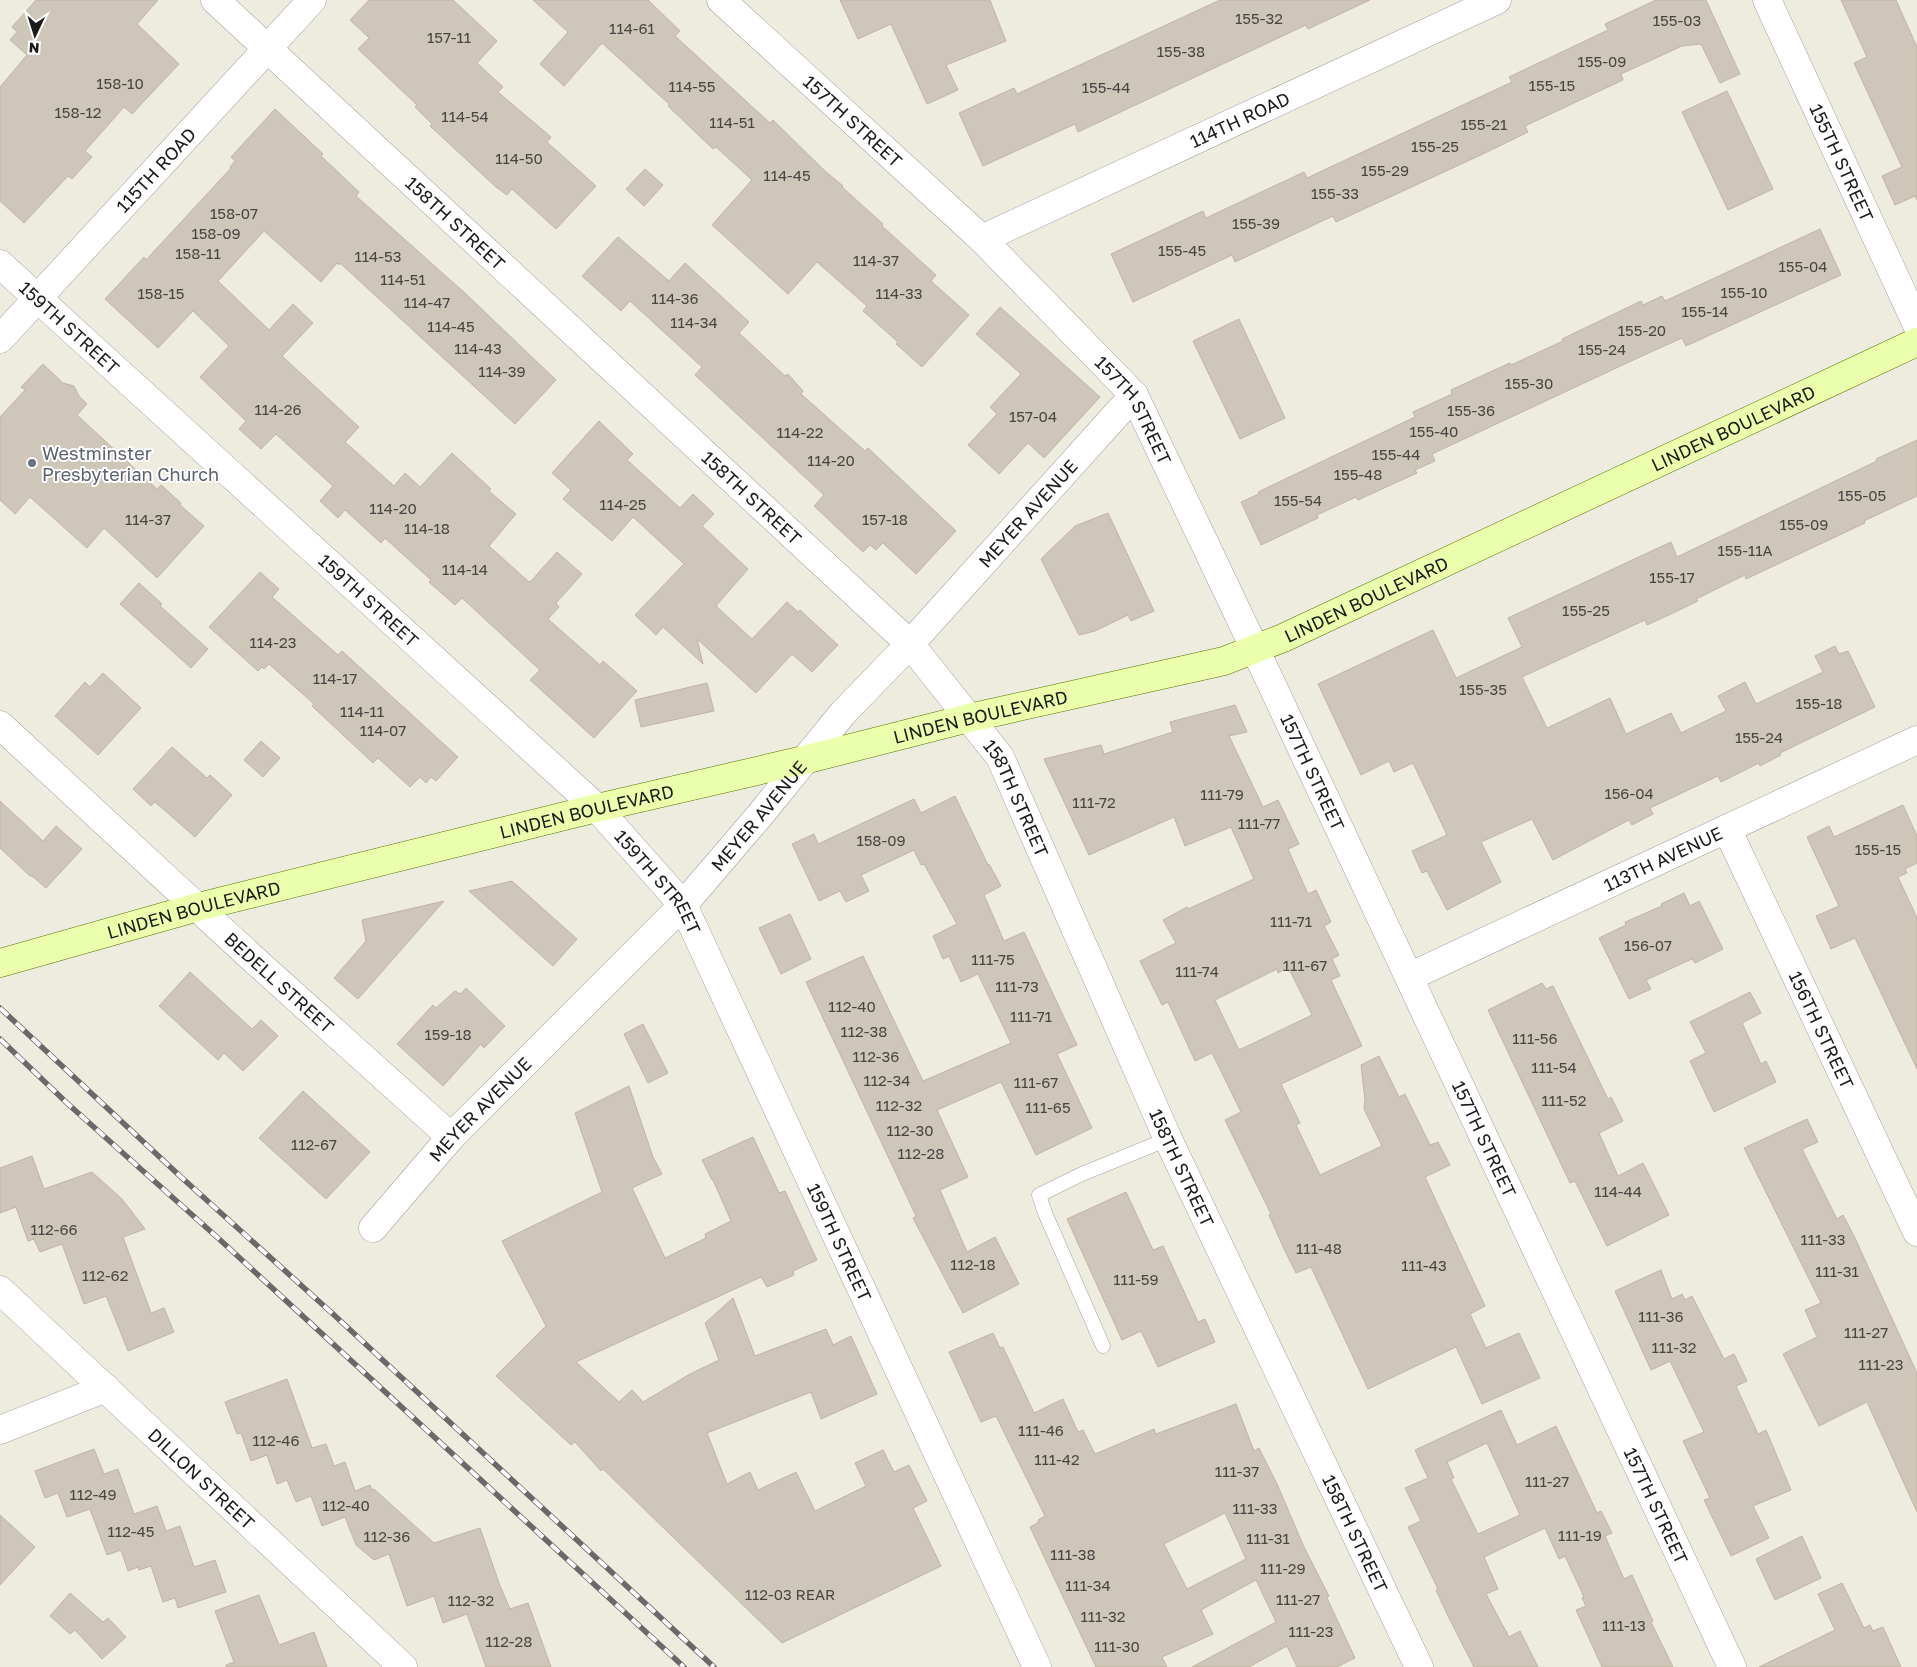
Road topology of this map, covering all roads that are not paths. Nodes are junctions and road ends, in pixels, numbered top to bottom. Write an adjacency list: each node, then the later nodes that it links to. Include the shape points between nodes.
1 (215, 0): 6 (street, 158TH STREET)
2 (312, 0): 6 (street, 115TH ROAD)
3 (721, 0): 7 (street, 157TH STREET)
4 (1496, 0): 7 (street, 114TH ROAD)
5 (1767, 0): 10 (street, 155TH STREET)
6 (268, 49): 9 (street, 115TH ROAD); 14 (street, 158TH STREET)
7 (982, 240): 13 (street, 157TH STREET)
8 (0, 264): 9 (street, 159TH STREET)
9 (37, 298): 11 (street, 115TH ROAD); 20 (street, 159TH STREET)
10 (1917, 325)
11 (0, 339)
12 (1917, 342): 15 (main road, LINDEN BOULEVARD)
13 (1134, 395): 14 (street, MEYER AVENUE); 15 (street, 157TH STREET)
14 (910, 644): 16 (street, 158TH STREET); 19 (street, MEYER AVENUE, via 843,713)
15 (1255, 649): 16 (main road, LINDEN BOULEVARD, via 1224,661); 25 (street, 157TH STREET)
16 (969, 718): 19 (main road, LINDEN BOULEVARD); 27 (street, 158TH STREET, via 1000,757)
17 (0, 724): 23 (street, BEDELL STREET)
18 (1917, 740): 21 (street, 113TH AVENUE)
19 (804, 760): 20 (main road, LINDEN BOULEVARD); 22 (street, MEYER AVENUE)
20 (597, 808): 22 (street, 159TH STREET); 23 (main road, LINDEN BOULEVARD)
21 (1727, 829): 25 (street, 113TH AVENUE); 29 (street, 156TH STREET)
22 (683, 905): 26 (street, MEYER AVENUE); 35 (street, 159TH STREET)
23 (198, 907): 24 (main road, LINDEN BOULEVARD); 26 (street, BEDELL STREET)
24 (0, 963)
25 (1410, 977): 37 (street, 157TH STREET)
26 (451, 1137): 28 (street, MEYER AVENUE)
27 (1168, 1140): 31 (lane, via 1082,1174 1039,1196); 36 (street, 158TH STREET)
28 (373, 1228)
29 (1917, 1232)
30 (0, 1290): 32 (street, DILLON STREET)
31 (1102, 1346)
32 (106, 1388): 33 (street); 34 (street, DILLON STREET)
33 (0, 1430)
34 (403, 1667)
35 (1037, 1667)
36 (1419, 1667)
37 (1732, 1667)

